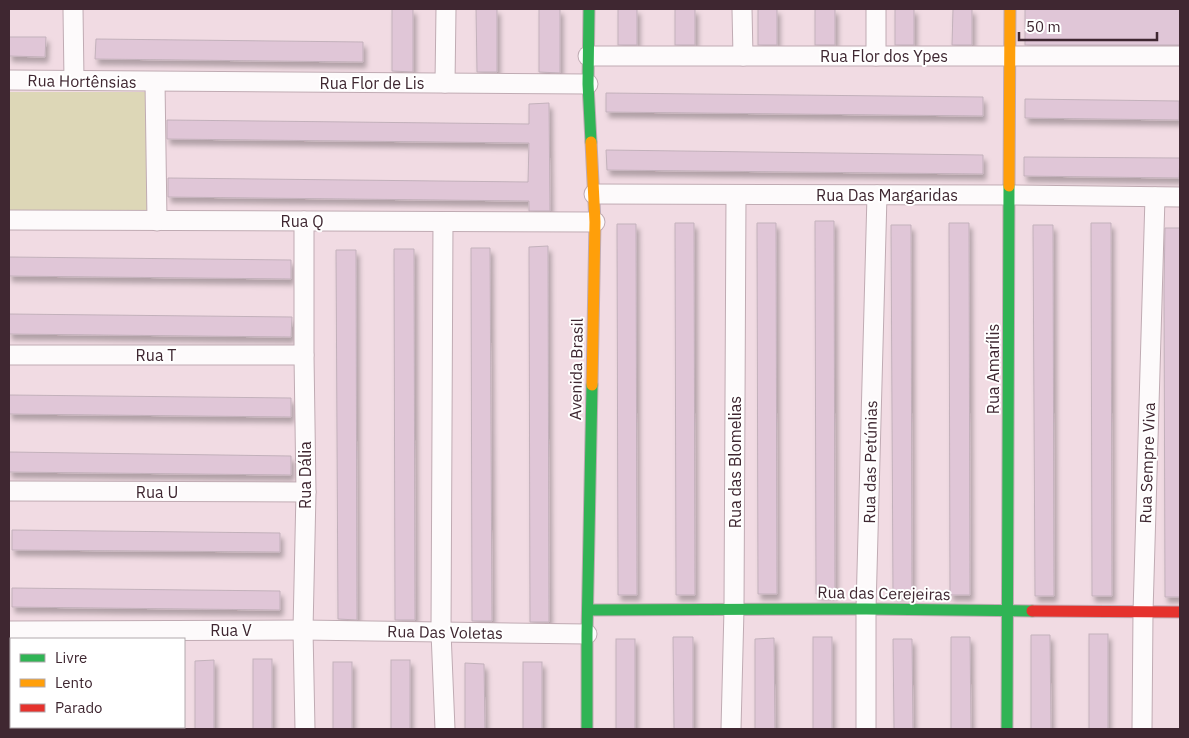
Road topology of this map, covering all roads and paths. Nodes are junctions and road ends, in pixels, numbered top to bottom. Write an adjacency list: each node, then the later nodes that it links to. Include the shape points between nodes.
1 (74, 9): 13 (street)
2 (446, 9): 15 (street)
3 (589, 9): 7 (street, Avenida Brasil)
4 (742, 9): 8 (street)
5 (876, 9): 9 (street)
6 (1010, 9): 10 (street, Rua Amarílis)
7 (588, 56): 8 (street, Rua Flor dos Ypes); 16 (street, Avenida Brasil)
8 (743, 56): 9 (street, Rua Flor dos Ypes)
9 (876, 56): 10 (street, Rua Flor dos Ypes)
10 (1010, 56): 11 (street, Rua Flor dos Ypes); 20 (street, Rua Amarílis)
11 (1180, 56)
12 (9, 80): 13 (street, Rua Hortênsias)
13 (74, 80): 14 (street, Rua Hortênsias)
14 (155, 82): 15 (street, Rua Flor de Lis); 24 (street)
15 (445, 83): 16 (street, Rua Flor de Lis)
16 (588, 84): 17 (street, Avenida Brasil)
17 (594, 194): 18 (street, Rua Das Margaridas); 27 (street, Avenida Brasil)
18 (736, 195): 19 (street, Rua Das Margaridas); 32 (street, Rua das Blomelias)
19 (877, 195): 20 (street, Rua Das Margaridas); 33 (street, Rua das Petúnias)
20 (1010, 195): 21 (street, Rua Das Margaridas); 35 (street, Rua Amarílis)
21 (1155, 197): 22 (street, Rua Das Margaridas); 37 (street, Rua Sempre Viva)
22 (1180, 197)
23 (9, 220): 24 (street, Rua Q)
24 (157, 220): 25 (street, Rua Q)
25 (304, 221): 26 (street, Rua Q); 29 (street, Rua Dália)
26 (443, 222): 27 (street, Rua Q); 40 (street)
27 (595, 222): 34 (street, Avenida Brasil)
28 (9, 355): 29 (street, Rua T)
29 (304, 355): 31 (street, Rua Dália)
30 (9, 491): 31 (street, Rua U)
31 (306, 492): 39 (street, Rua Dália)
32 (734, 609): 33 (street, Rua das Cerejeiras); 34 (street, Rua das Cerejeiras); 46 (street, Rua das Blomelias)
33 (866, 609): 35 (street, Rua das Cerejeiras); 47 (street, Rua das Petúnias)
34 (588, 610): 42 (street, Avenida Brasil)
35 (1009, 611): 37 (street, Rua das Cerejeiras); 48 (street, Rua Amarílis)
36 (1180, 612): 37 (street, Rua das Cerejeiras)
37 (1143, 613): 49 (street, Rua Sempre Viva)
38 (9, 630): 41 (street, Rua V)
39 (303, 630): 40 (street, Rua Das Voletas); 41 (street, Rua V); 43 (street, Rua Dália)
40 (442, 632): 42 (street, Rua Das Voletas); 44 (street)
41 (171, 634)
42 (587, 634): 45 (street, Avenida Brasil)
43 (305, 729)
44 (445, 729)
45 (587, 729)
46 (731, 729)
47 (866, 729)
48 (1007, 729)
49 (1142, 729)

